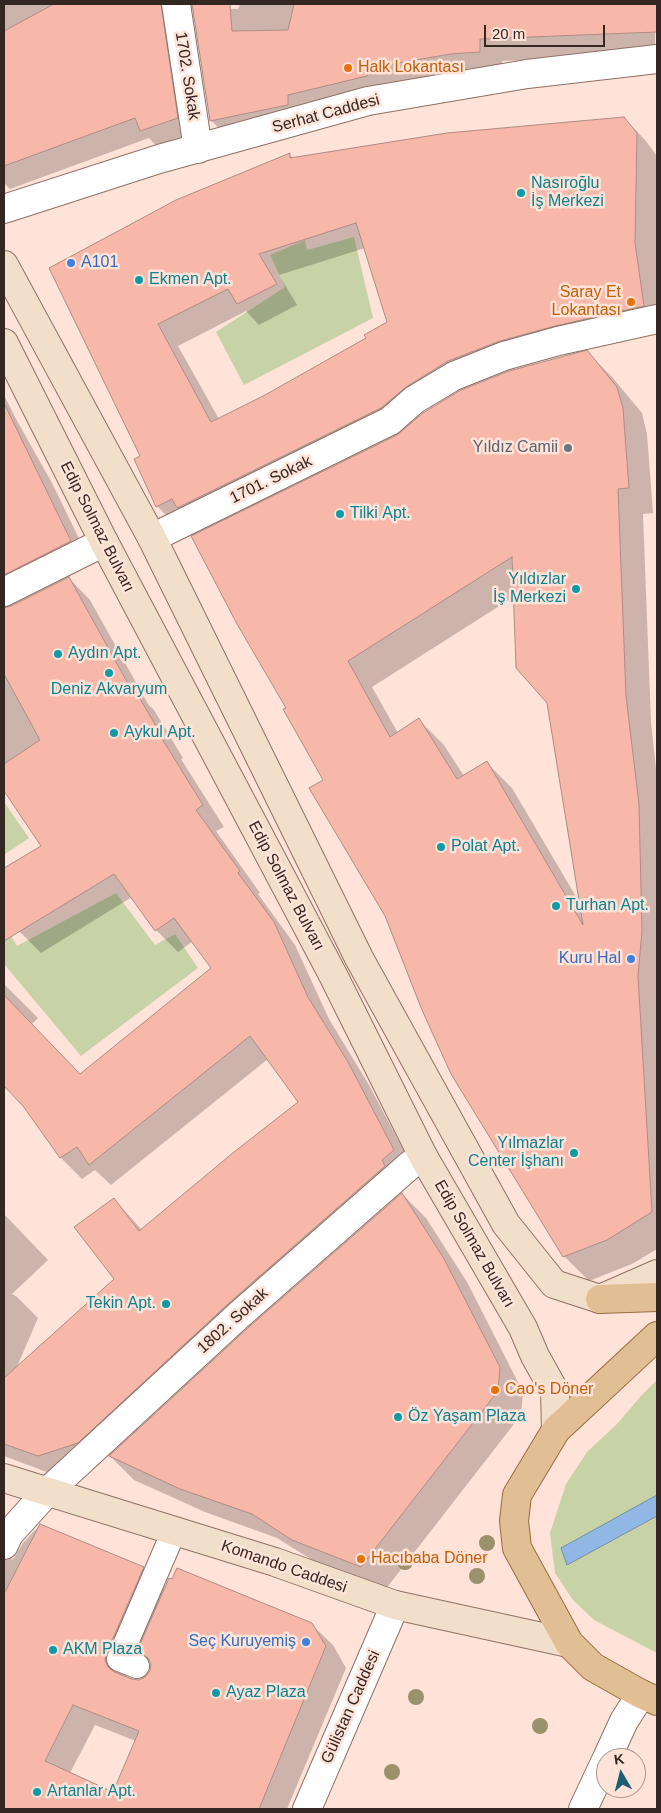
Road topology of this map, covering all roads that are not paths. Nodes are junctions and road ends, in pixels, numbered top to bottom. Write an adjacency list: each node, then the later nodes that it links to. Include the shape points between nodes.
1 (176, 4): 3 (street, 1702. Sokak)
2 (657, 59): 3 (street, Serhat Caddesi, via 526,74 368,101)
3 (198, 149): 4 (street, Serhat Caddesi)
4 (4, 209)
5 (4, 265): 8 (main road, Edip Solmaz Bulvarı)
6 (657, 319): 8 (street, 1701. Sokak, via 504,356 454,376 414,400 390,421)
7 (4, 343): 9 (main road, Edip Solmaz Bulvarı)
8 (152, 538): 14 (main road, Edip Solmaz Bulvarı, via 359,958 506,1224 554,1284)
9 (104, 542): 10 (street); 11 (main road, Edip Solmaz Bulvarı, via 333,975)
10 (4, 592)
11 (423, 1156): 16 (main road, Edip Solmaz Bulvarı, via 523,1328 555,1392); 18 (street, 1802. Sokak, via 239,1314)
12 (657, 1274): 14 (main road)
13 (657, 1297): 14 (main road)
14 (600, 1299)
15 (657, 1336): 16 (main road)
16 (556, 1430): 22 (main road, via 517,1495 514,1521 517,1548)
17 (4, 1478): 18 (main road, Komando Caddesi)
18 (47, 1492): 19 (main road, Komando Caddesi); 20 (street, 1802. Sokak, via 9,1534)
19 (174, 1531): 21 (main road, Komando Caddesi, via 275,1562); 23 (lane, via 119,1658)
20 (4, 1545)
21 (395, 1606): 22 (main road, Komando Caddesi); 27 (street, Gülistan Caddesi)
22 (568, 1643): 24 (main road, via 593,1667)
23 (136, 1666)
24 (649, 1698): 25 (street, via 624,1720)
25 (611, 1748)
26 (596, 1781): 28 (street)
27 (307, 1809)
28 (583, 1809)

